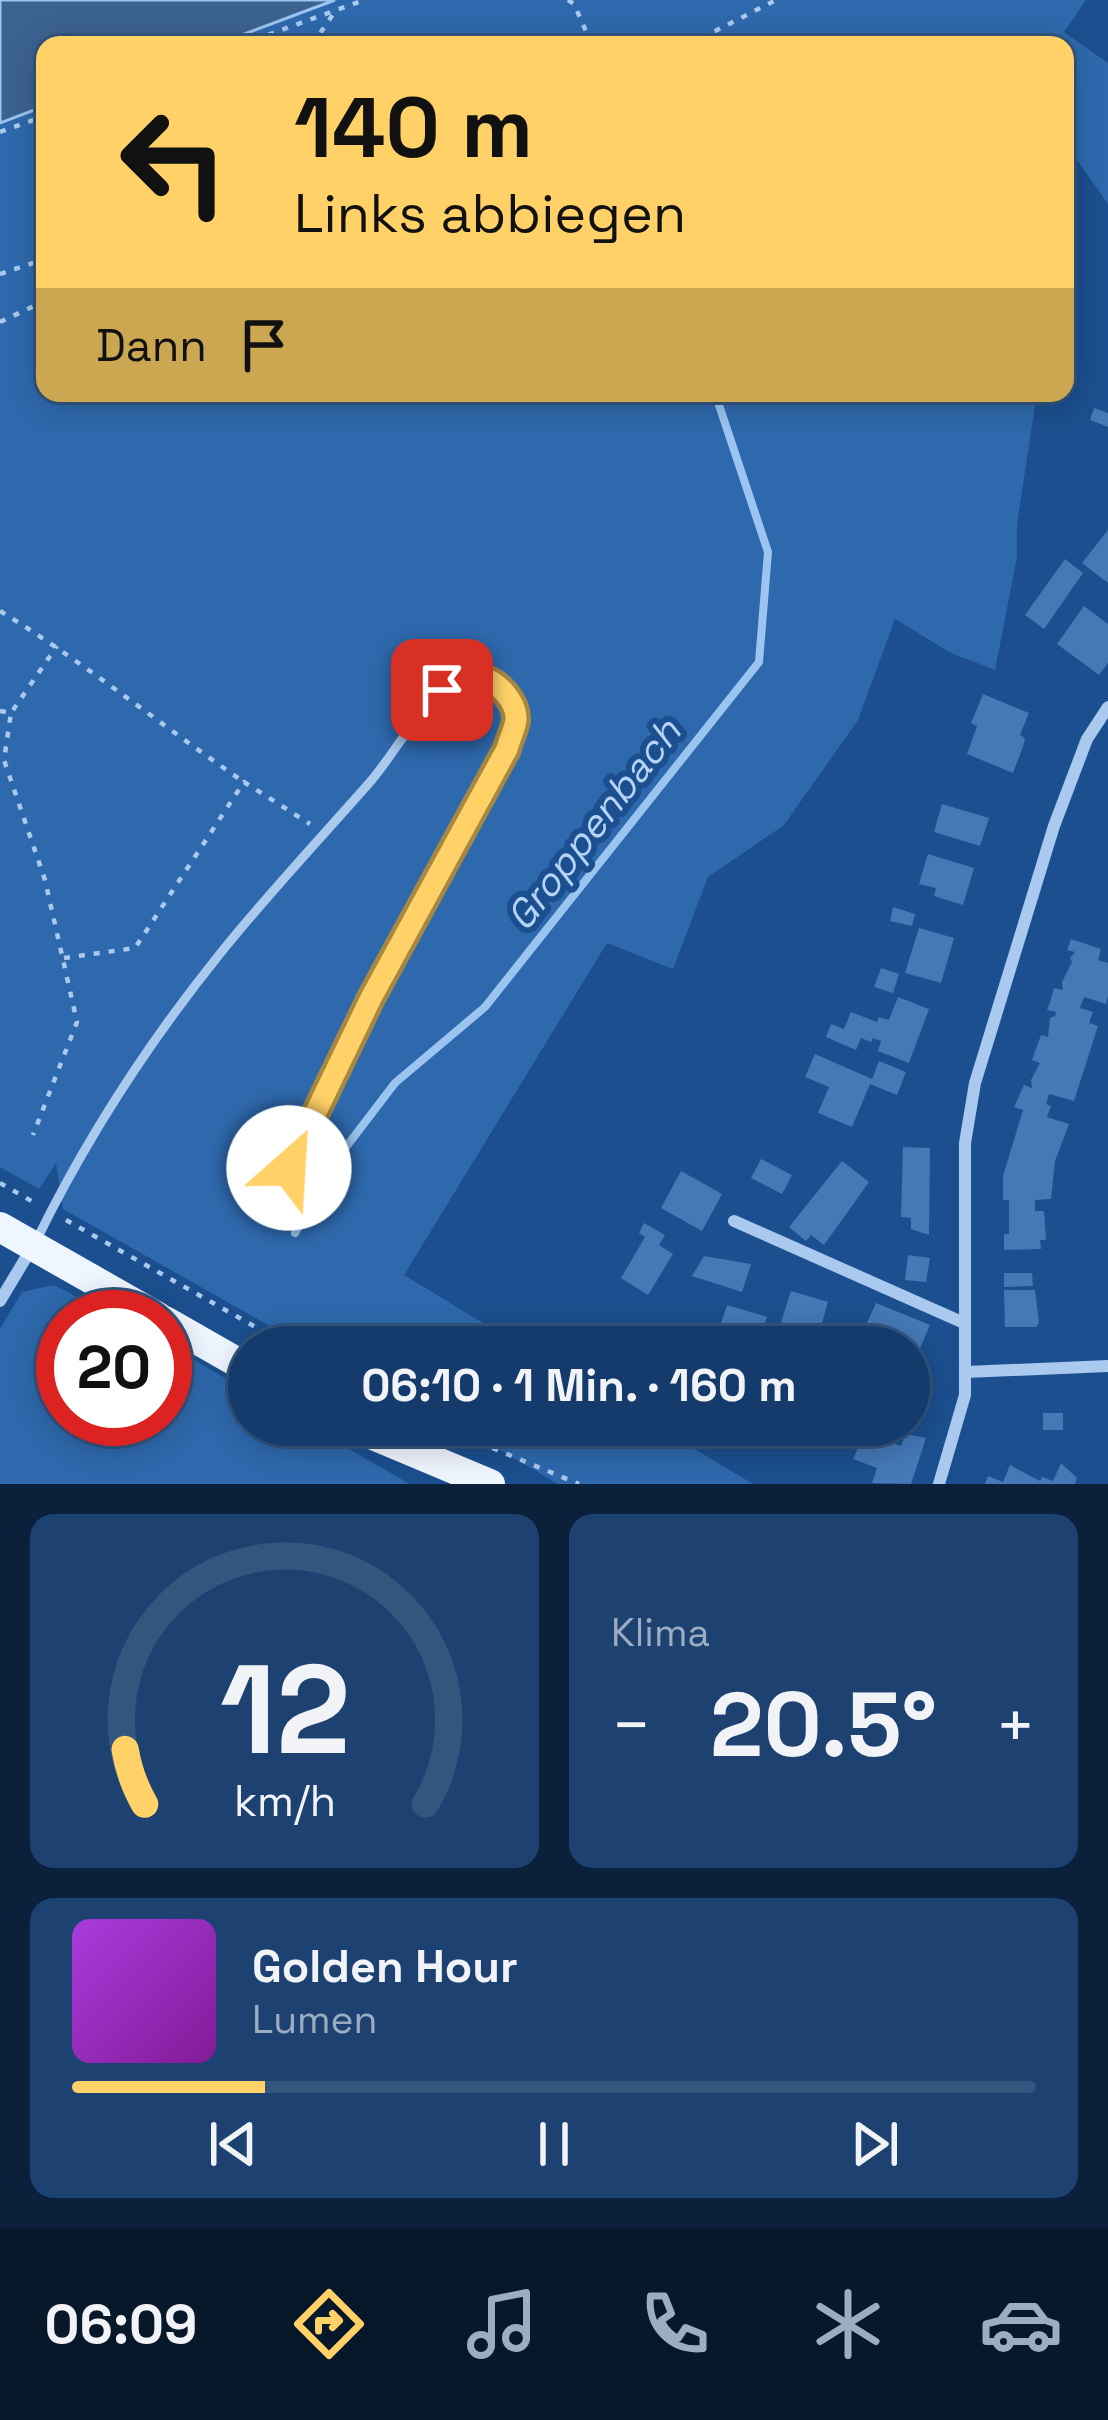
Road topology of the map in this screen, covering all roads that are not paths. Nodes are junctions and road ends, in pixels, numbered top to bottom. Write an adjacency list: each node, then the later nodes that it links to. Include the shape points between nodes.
1 (1108, 707): 8 (street, via 1054,826 975,1083 965,1143)
2 (289, 1168): 5 (lane, via 507,749 517,717 511,700 479,677 442,690 220,954)
3 (734, 1221): 8 (street)
4 (0, 1227): 5 (main road)
5 (33, 1246): 6 (main road); 7 (street)
6 (111, 1290)
7 (0, 1301)
8 (964, 1323): 12 (street)
9 (192, 1336): 10 (main road)
10 (228, 1357)
11 (1108, 1366): 12 (street)
12 (966, 1372): 17 (street)
13 (381, 1446): 15 (main road)
14 (397, 1446): 16 (main road)
15 (437, 1484)
16 (490, 1484)
17 (939, 1484)

